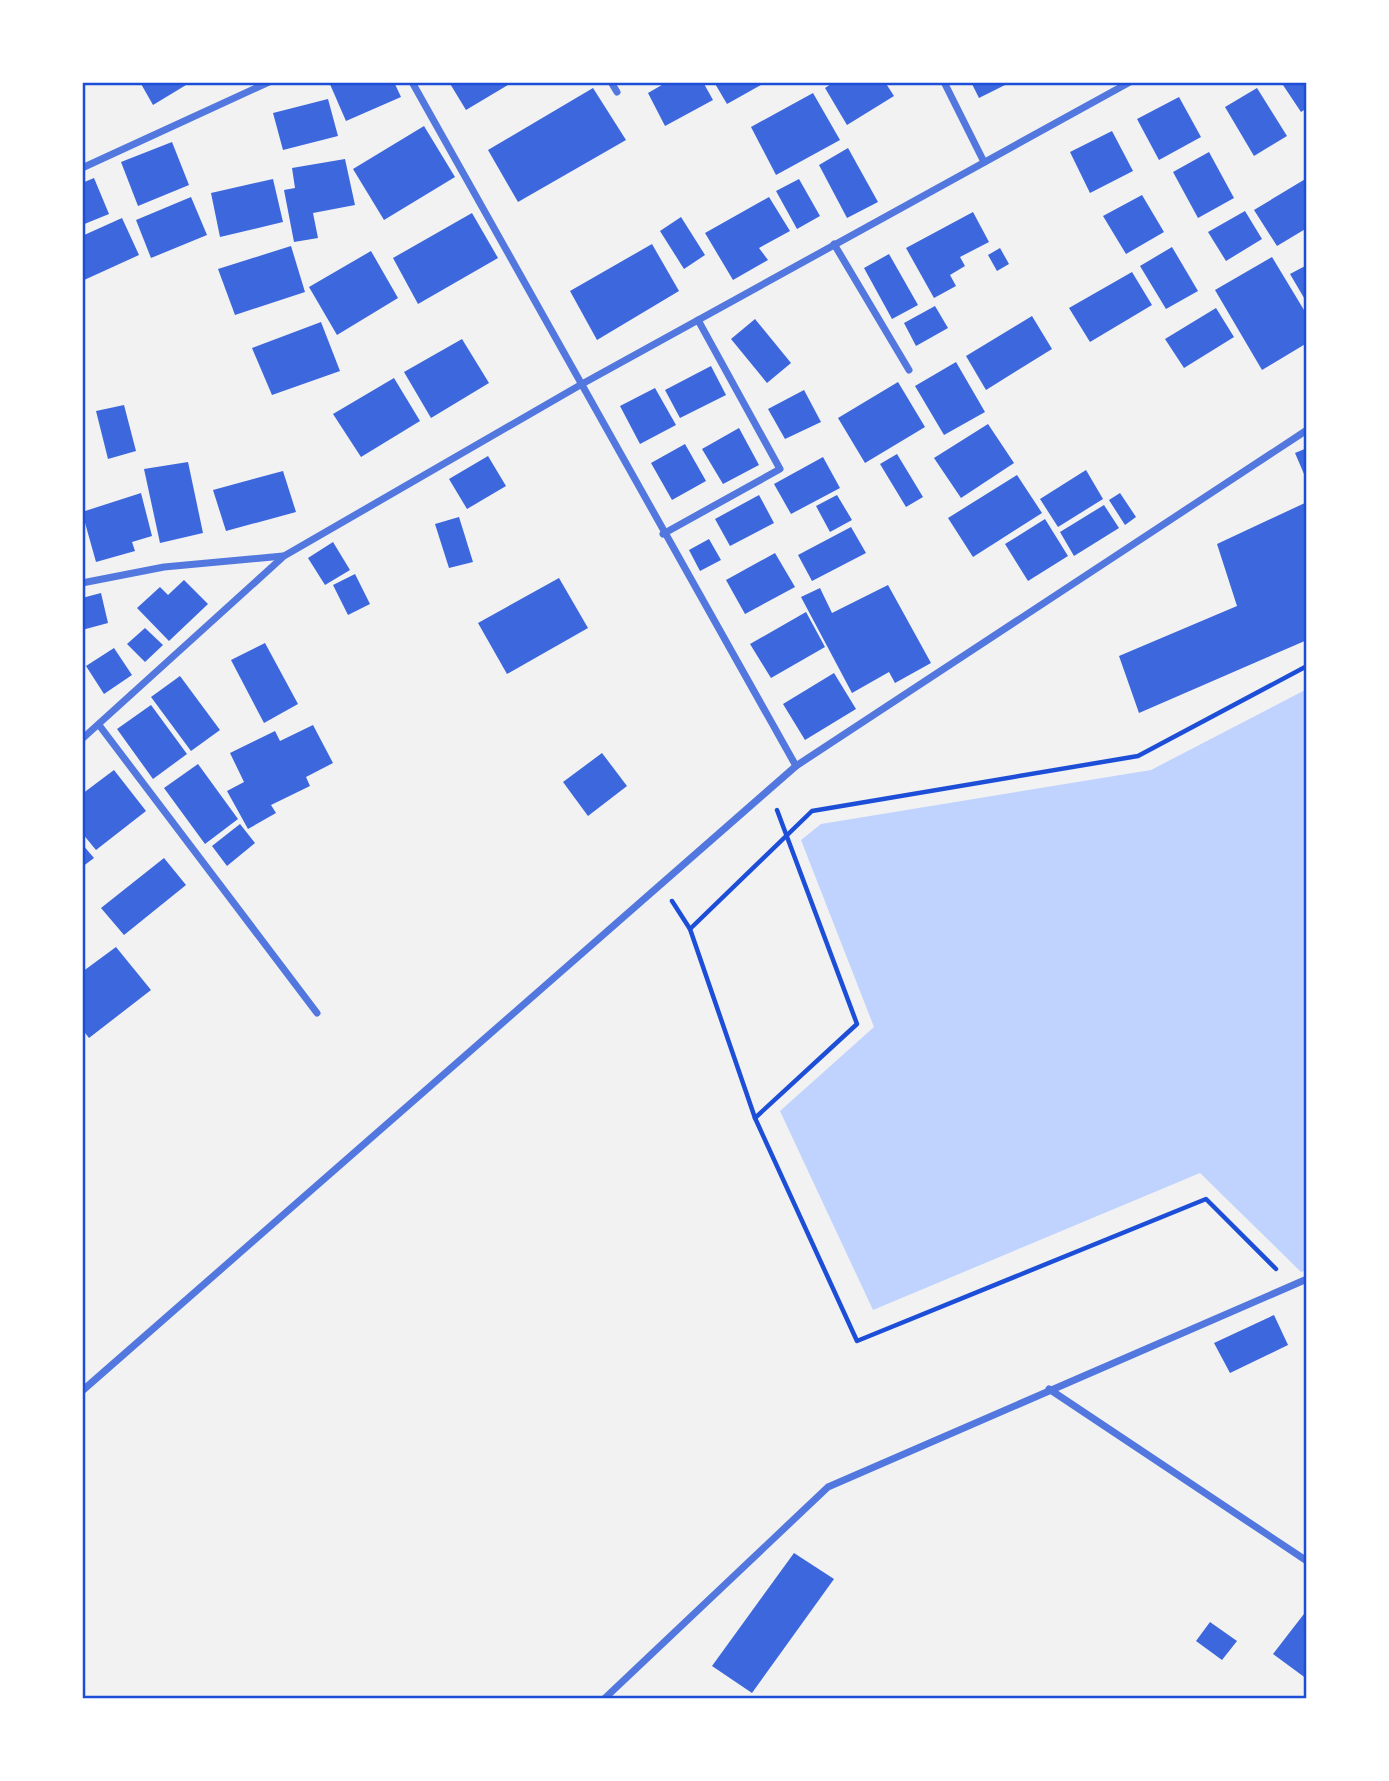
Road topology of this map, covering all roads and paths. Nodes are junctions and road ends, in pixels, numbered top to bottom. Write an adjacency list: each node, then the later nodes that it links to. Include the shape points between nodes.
1 (269, 82): 8 (street)
2 (412, 82): 12 (street)
3 (611, 82): 6 (street)
4 (944, 82): 7 (street)
5 (1130, 82): 7 (street)
6 (617, 92)
7 (984, 162): 9 (street)
8 (82, 168)
9 (834, 244): 10 (street); 11 (street)
10 (698, 320): 12 (street); 14 (street, via 780,469)
11 (909, 370)
12 (582, 384): 14 (street); 15 (street)
13 (1307, 430): 20 (street)
14 (663, 534): 20 (street)
15 (284, 556): 16 (street, via 164,567); 18 (street)
16 (82, 583)
17 (1307, 666): 22 (path, via 1138,756 812,811)
18 (99, 725): 19 (street); 25 (street)
19 (82, 739)
20 (796, 766): 21 (street)
21 (770, 788): 22 (path); 23 (street)
22 (786, 837): 24 (path); 26 (path, via 857,1024)
23 (661, 882): 24 (path); 30 (street)
24 (690, 929): 26 (path)
25 (317, 1013)
26 (755, 1118): 28 (path, via 857,1341 1206,1199)
27 (1307, 1279): 28 (street)
28 (1291, 1284): 29 (street)
29 (1049, 1389): 31 (street); 32 (street, via 828,1487)
30 (82, 1391)
31 (1307, 1561)
32 (604, 1699)

